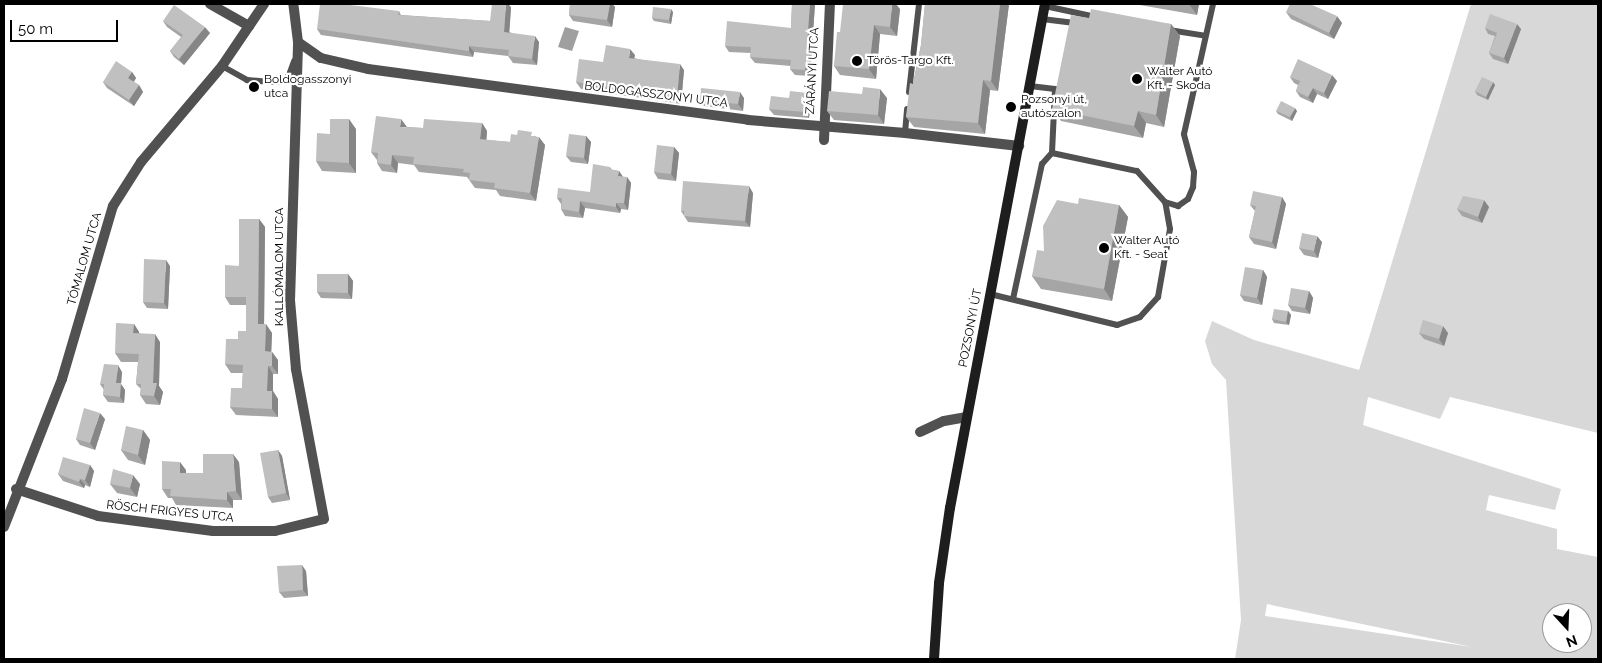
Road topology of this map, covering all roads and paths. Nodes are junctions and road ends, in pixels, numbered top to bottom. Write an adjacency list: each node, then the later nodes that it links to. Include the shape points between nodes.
1 (210, 4): 11 (street)
2 (264, 4): 11 (street, TÓMALOM UTCA)
3 (293, 4): 14 (street)
4 (830, 4): 17 (street, ZÁRÁNYI UTCA)
5 (919, 4): 18 (lane)
6 (1212, 4): 13 (lane)
7 (1045, 5): 8 (main road, POZSONYI ÚT); 9 (lane)
8 (1042, 19): 10 (lane); 16 (main road, POZSONYI ÚT)
9 (1108, 19)
10 (1088, 24)
11 (249, 26): 15 (street, TÓMALOM UTCA)
12 (1156, 28): 13 (lane)
13 (1205, 36): 22 (lane, via 1184,134 1194,172 1193,187 1183,203 1174,206)
14 (298, 42): 15 (lane, via 292,66 283,81 247,80); 17 (street, BOLDOGASSZONYI UTCA, via 308,51 337,64 627,105); 28 (street, KALLÓMALOM UTCA, via 290,300 296,369)
15 (222, 66): 27 (street, TÓMALOM UTCA, via 146,156 113,206 62,379)
16 (1030, 86): 20 (main road, POZSONYI ÚT); 21 (lane, via 1055,89)
17 (823, 127): 18 (street, BOLDOGASSZONYI UTCA); 19 (street, ZÁRÁNYI UTCA)
18 (905, 133): 20 (street, BOLDOGASSZONYI UTCA)
19 (824, 140)
20 (1019, 146): 23 (main road, POZSONYI ÚT)
21 (1052, 153): 22 (lane, via 1137,171); 24 (lane, via 1042,164)
22 (1165, 202): 24 (lane, via 1170,229 1158,296 1140,317 1117,325)
23 (990, 294): 24 (lane); 25 (main road, POZSONYI ÚT)
24 (1013, 299)
25 (967, 417): 26 (street, via 944,421); 30 (main road, POZSONYI ÚT, via 939,583)
26 (920, 432)
27 (16, 489): 28 (street, RÖSCH FRIGYES UTCA, via 98,516 213,531 275,531); 29 (street, TÓMALOM UTCA)
28 (324, 519)
29 (4, 527)
30 (934, 659)

